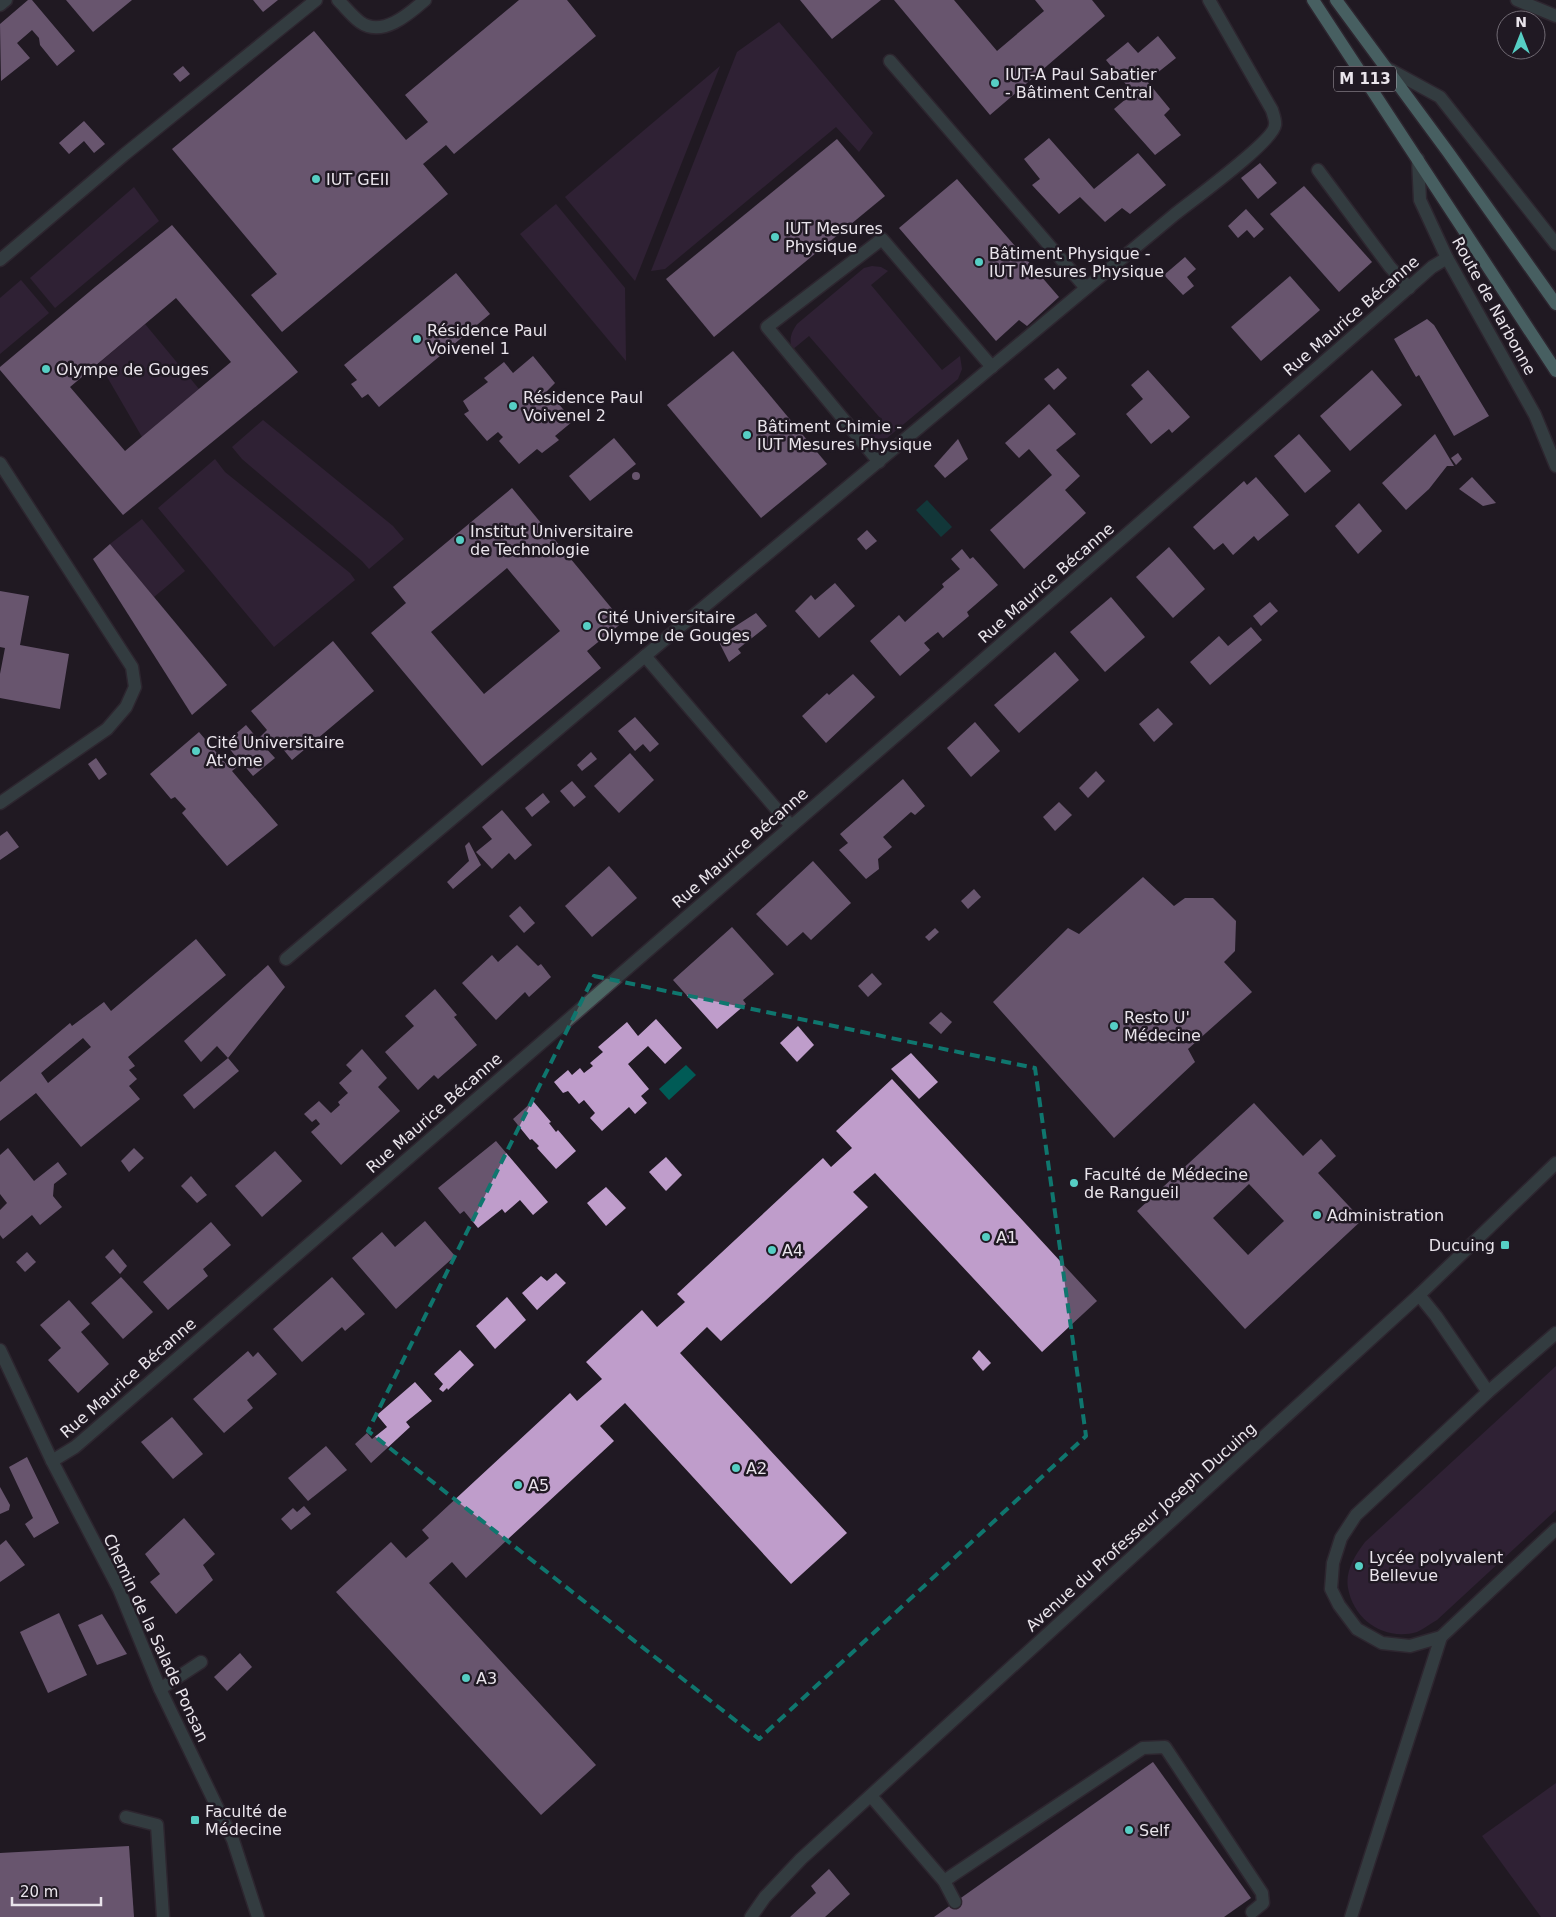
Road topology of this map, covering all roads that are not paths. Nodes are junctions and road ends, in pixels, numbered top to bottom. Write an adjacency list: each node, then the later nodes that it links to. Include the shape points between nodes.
1 (6, 0): 9 (street)
2 (316, 0): 17 (street)
3 (338, 0): 4 (street, via 361,23 377,28 403,19)
4 (425, 0)
5 (1209, 0): 18 (street, via 1272,110 1275,126 1258,148)
6 (1313, 0): 13 (main road, Route de Narbonne / M 113)
7 (1336, 0): 12 (main road, M 113)
8 (1517, 0): 10 (street)
9 (0, 6)
10 (1556, 16)
11 (890, 61): 18 (street)
12 (1385, 67): 15 (street, via 1440,97); 20 (main road, M 113)
13 (1418, 159): 16 (street, Route de Narbonne, via 1420,200); 22 (main road, Route de Narbonne / M 113)
14 (1318, 170): 19 (street)
15 (1556, 244)
16 (1447, 258): 19 (street, Rue Maurice Bécanne); 25 (street, Route de Narbonne, via 1535,415)
17 (0, 260)
18 (1086, 288): 21 (street)
19 (1408, 288): 28 (street, Rue Maurice Bécanne)
20 (1556, 304)
21 (992, 367): 23 (street); 23 (street, via 882,239 767,327)
22 (1556, 371)
23 (879, 462): 26 (street)
24 (0, 463): 27 (street, via 132,667 135,687 126,707 107,729)
25 (1556, 466)
26 (645, 656): 28 (street); 29 (street)
27 (0, 803)
28 (791, 826): 35 (street, Rue Maurice Bécanne, via 75,1447)
29 (286, 959)
30 (1556, 1163): 31 (street, Avenue du Professeur Joseph Ducuing)
31 (1419, 1295): 34 (street); 40 (street, Avenue du Professeur Joseph Ducuing)
32 (1556, 1333): 34 (street)
33 (0, 1350): 35 (street, Chemin de la Salade Ponsan)
34 (1488, 1392): 37 (street, via 1356,1515 1341,1538 1333,1563 1331,1589 1338,1605 1357,1629 1382,1643 1410,1646)
35 (52, 1461): 39 (street, Chemin de la Salade Ponsan, via 119,1589)
36 (1556, 1529): 37 (street)
37 (1441, 1637): 48 (street)
38 (201, 1662): 39 (street)
39 (160, 1689): 46 (street, Chemin de la Salade Ponsan, via 234,1840)
40 (871, 1796): 42 (street); 47 (street, Avenue du Professeur Joseph Ducuing, via 801,1859)
41 (126, 1817): 45 (street, via 157,1825)
42 (944, 1881): 43 (street); 44 (street, via 1143,1748 1166,1747 1262,1893 1263,1903)
43 (955, 1902)
44 (1251, 1915)
45 (164, 1917)
46 (258, 1917)
47 (751, 1917)
48 (1351, 1917)

